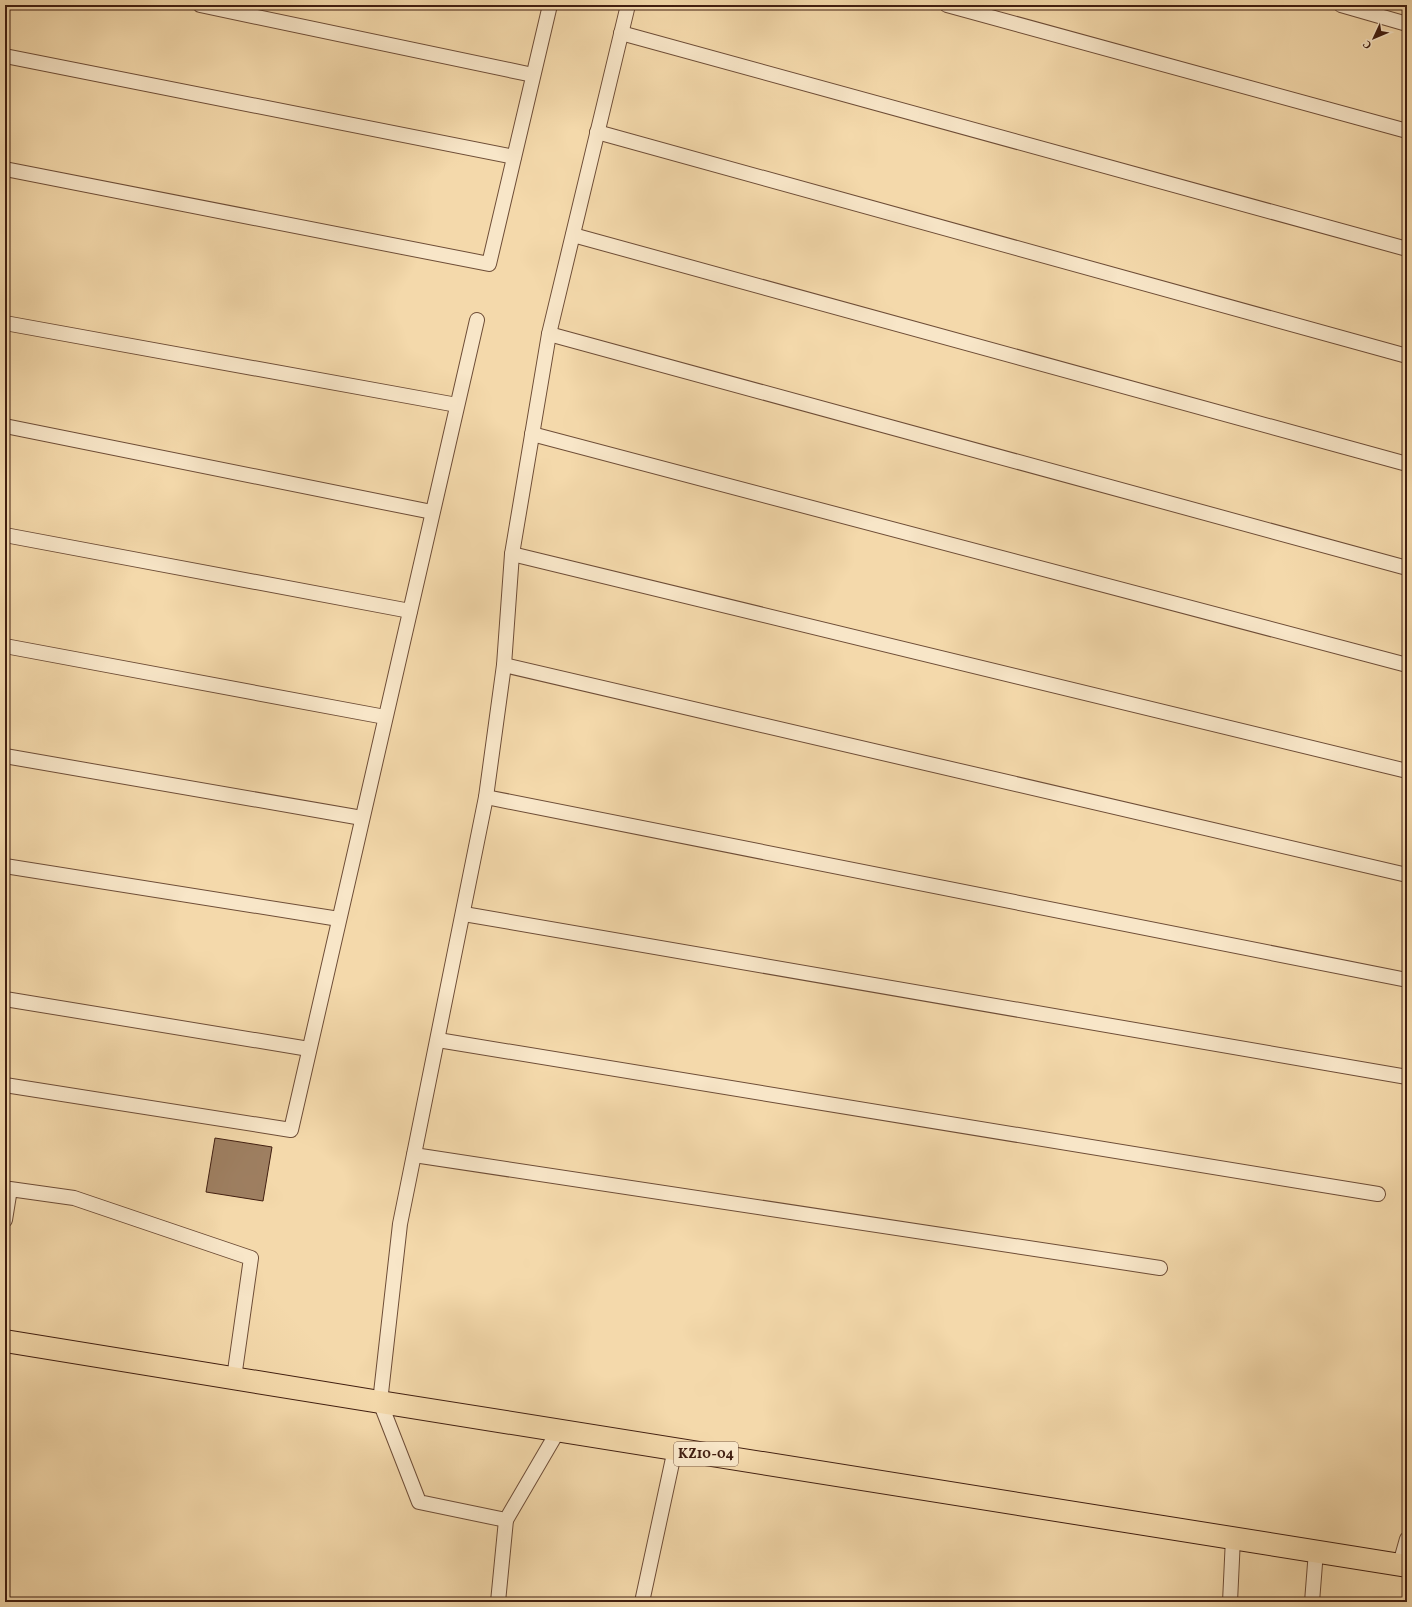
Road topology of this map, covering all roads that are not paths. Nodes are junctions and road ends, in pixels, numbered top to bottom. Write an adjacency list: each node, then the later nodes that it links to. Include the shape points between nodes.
1 (200, 5): 9 (lane)
2 (550, 5): 9 (lane)
3 (628, 5): 7 (lane)
4 (947, 5): 10 (lane)
5 (1341, 5): 6 (lane)
6 (1407, 24)
7 (621, 33): 11 (lane); 15 (lane)
8 (5, 56): 12 (lane)
9 (533, 75): 12 (lane)
10 (1407, 131)
11 (597, 132): 14 (lane); 19 (lane)
12 (514, 157): 13 (lane, via 489,264)
13 (5, 169)
14 (573, 235): 18 (lane); 23 (lane)
15 (1407, 249)
16 (477, 320): 20 (lane)
17 (5, 323): 20 (lane)
18 (549, 334): 22 (lane); 27 (lane)
19 (1407, 356)
20 (457, 405): 24 (lane)
21 (5, 426): 24 (lane)
22 (532, 434): 26 (lane); 31 (lane)
23 (1407, 464)
24 (432, 512): 28 (lane)
25 (5, 535): 28 (lane)
26 (512, 554): 30 (lane); 34 (lane)
27 (1407, 568)
28 (410, 611): 32 (lane)
29 (5, 646): 32 (lane)
30 (504, 665): 35 (lane); 38 (lane)
31 (1407, 665)
32 (385, 717): 36 (lane)
33 (5, 756): 36 (lane)
34 (1407, 771)
35 (486, 797): 39 (lane); 41 (lane)
36 (362, 818): 40 (lane)
37 (5, 866): 40 (lane)
38 (1407, 875)
39 (464, 914): 43 (lane); 45 (lane)
40 (339, 919): 44 (lane)
41 (1407, 980)
42 (5, 999): 44 (lane)
43 (438, 1040): 47 (lane); 48 (lane)
44 (309, 1049): 46 (lane, via 291,1130)
45 (1407, 1077)
46 (5, 1085)
47 (414, 1155): 50 (lane); 53 (lane, via 400,1224)
48 (1378, 1194)
49 (5, 1220): 52 (lane, via 10,1189 74,1198 252,1258)
50 (1160, 1268)
51 (5, 1341): 52 (highway, KZ10-04)
52 (234, 1378): 53 (highway, KZ10-04)
53 (380, 1402): 54 (highway, KZ10-04); 56 (lane, via 418,1502)
54 (558, 1431): 55 (highway, KZ10-04); 56 (lane)
55 (675, 1449): 57 (highway, KZ10-04); 62 (lane)
56 (506, 1520): 61 (lane)
57 (1232, 1538): 59 (highway, KZ10-04); 63 (lane)
58 (1407, 1539): 60 (lane)
59 (1316, 1551): 60 (highway, KZ10-04); 64 (lane)
60 (1404, 1565)
61 (498, 1602)
62 (642, 1602)
63 (1230, 1602)
64 (1312, 1602)

